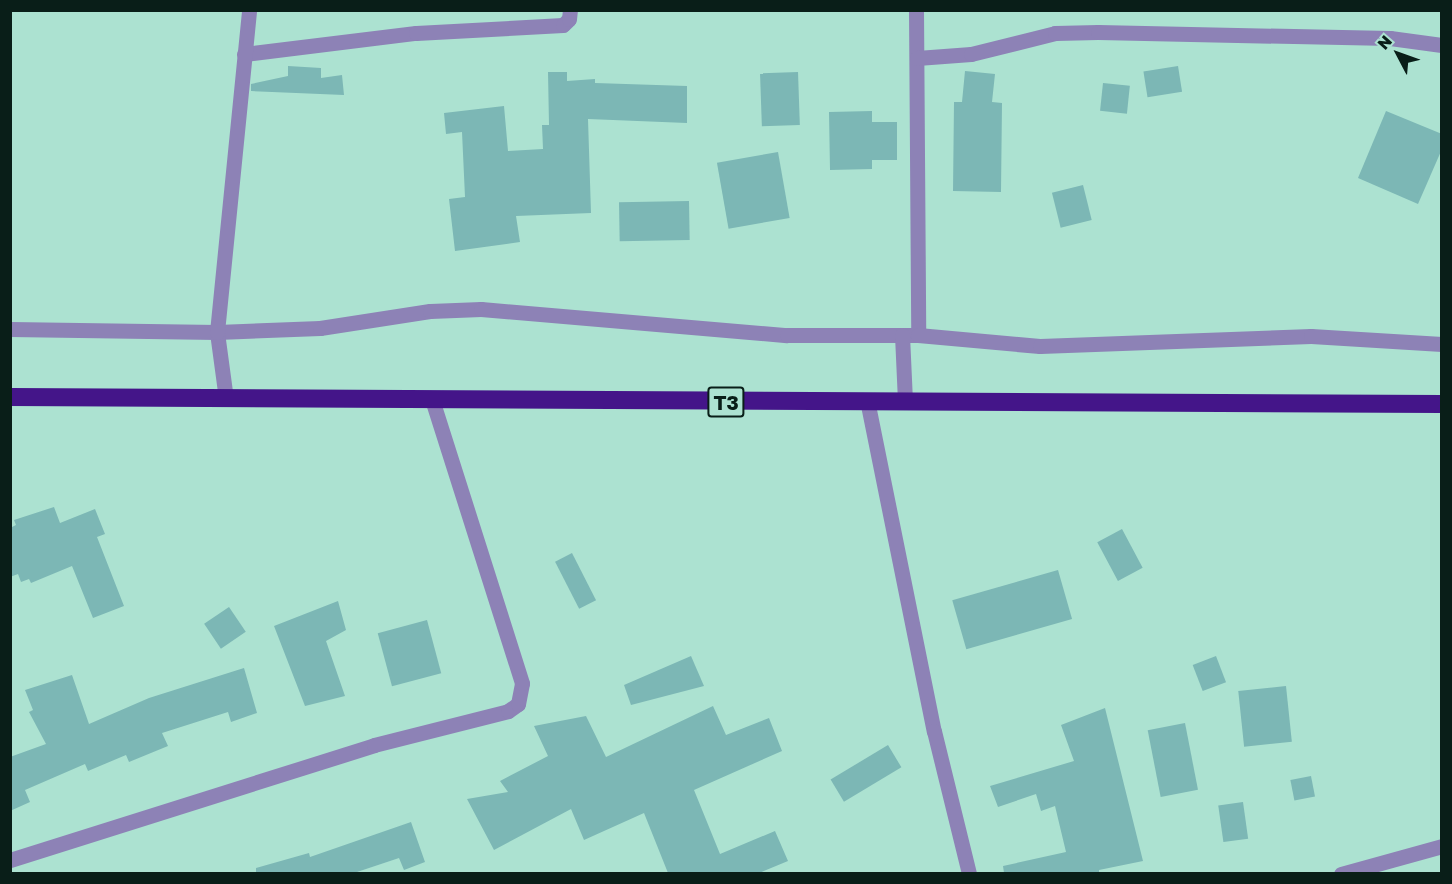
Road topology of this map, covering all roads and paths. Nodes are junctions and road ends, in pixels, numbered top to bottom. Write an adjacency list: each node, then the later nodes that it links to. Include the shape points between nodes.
1 (249, 10): 5 (street)
2 (570, 10): 5 (street, via 570,20 563,25 416,33)
3 (916, 10): 6 (street)
4 (1442, 45): 6 (street, via 1390,38 1055,33 971,54)
5 (244, 54): 8 (street)
6 (918, 58): 9 (street)
7 (10, 329): 8 (street)
8 (217, 332): 9 (street, via 320,328 430,311 481,309 787,335); 12 (street)
9 (910, 335): 10 (street, via 1040,346 1311,336); 15 (street)
10 (1442, 344)
11 (10, 397): 12 (highway, T3)
12 (226, 399): 13 (highway, T3)
13 (432, 400): 14 (highway, T3); 18 (street, via 522,683 518,704 508,711 374,745)
14 (867, 400): 15 (highway, T3); 19 (street, via 934,731)
15 (905, 401): 16 (highway, T3)
16 (1442, 404)
17 (1442, 846): 20 (street)
18 (10, 860)
19 (969, 873)
20 (1341, 873)

